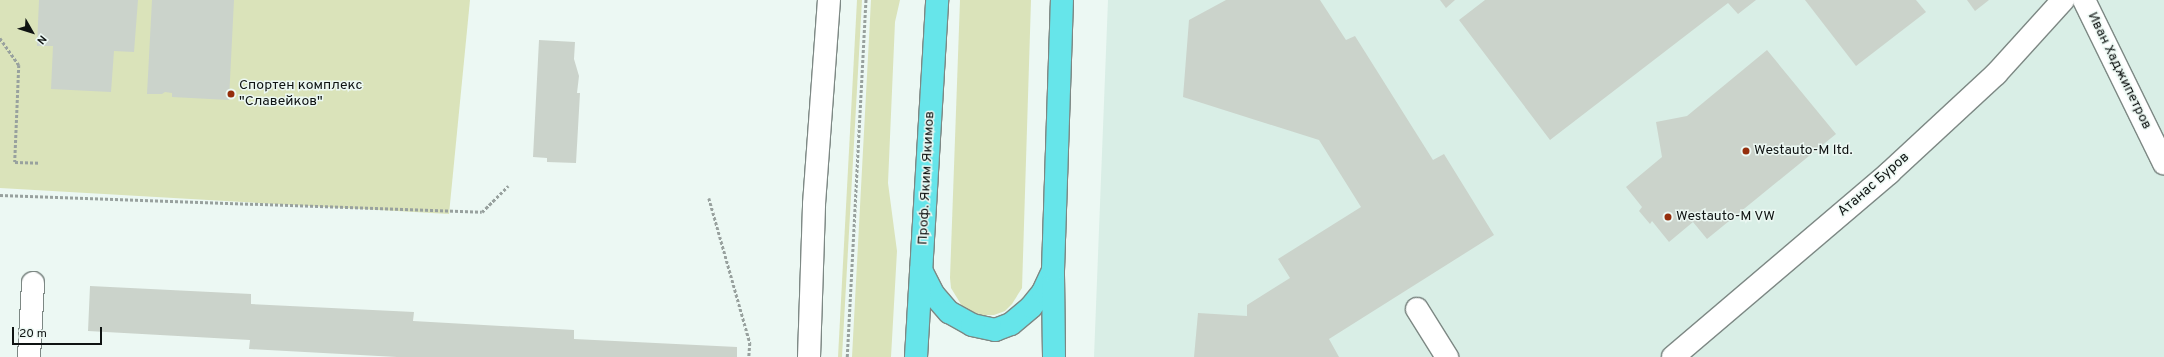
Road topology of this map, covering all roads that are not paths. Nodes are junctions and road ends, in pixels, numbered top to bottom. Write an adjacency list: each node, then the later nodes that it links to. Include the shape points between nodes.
1 (829, 0): 12 (street, via 814,204)
2 (937, 0): 7 (highway, Проф. Яким Якимов)
3 (1062, 0): 8 (highway)
4 (2063, 0): 16 (street, Атанас Буров, via 1996,74 1890,173)
5 (2084, 0): 6 (street, Иван Хаджипетров)
6 (2164, 163)
7 (921, 270): 8 (highway, via 934,295 949,312 972,325 995,330 1010,324 1031,307 1043,292); 13 (highway, Проф. Яким Якимов)
8 (1053, 270): 14 (highway)
9 (33, 283): 11 (street)
10 (1418, 309): 15 (street)
11 (29, 357)
12 (809, 357)
13 (916, 357)
14 (1054, 357)
15 (1447, 357)
16 (1673, 357)

